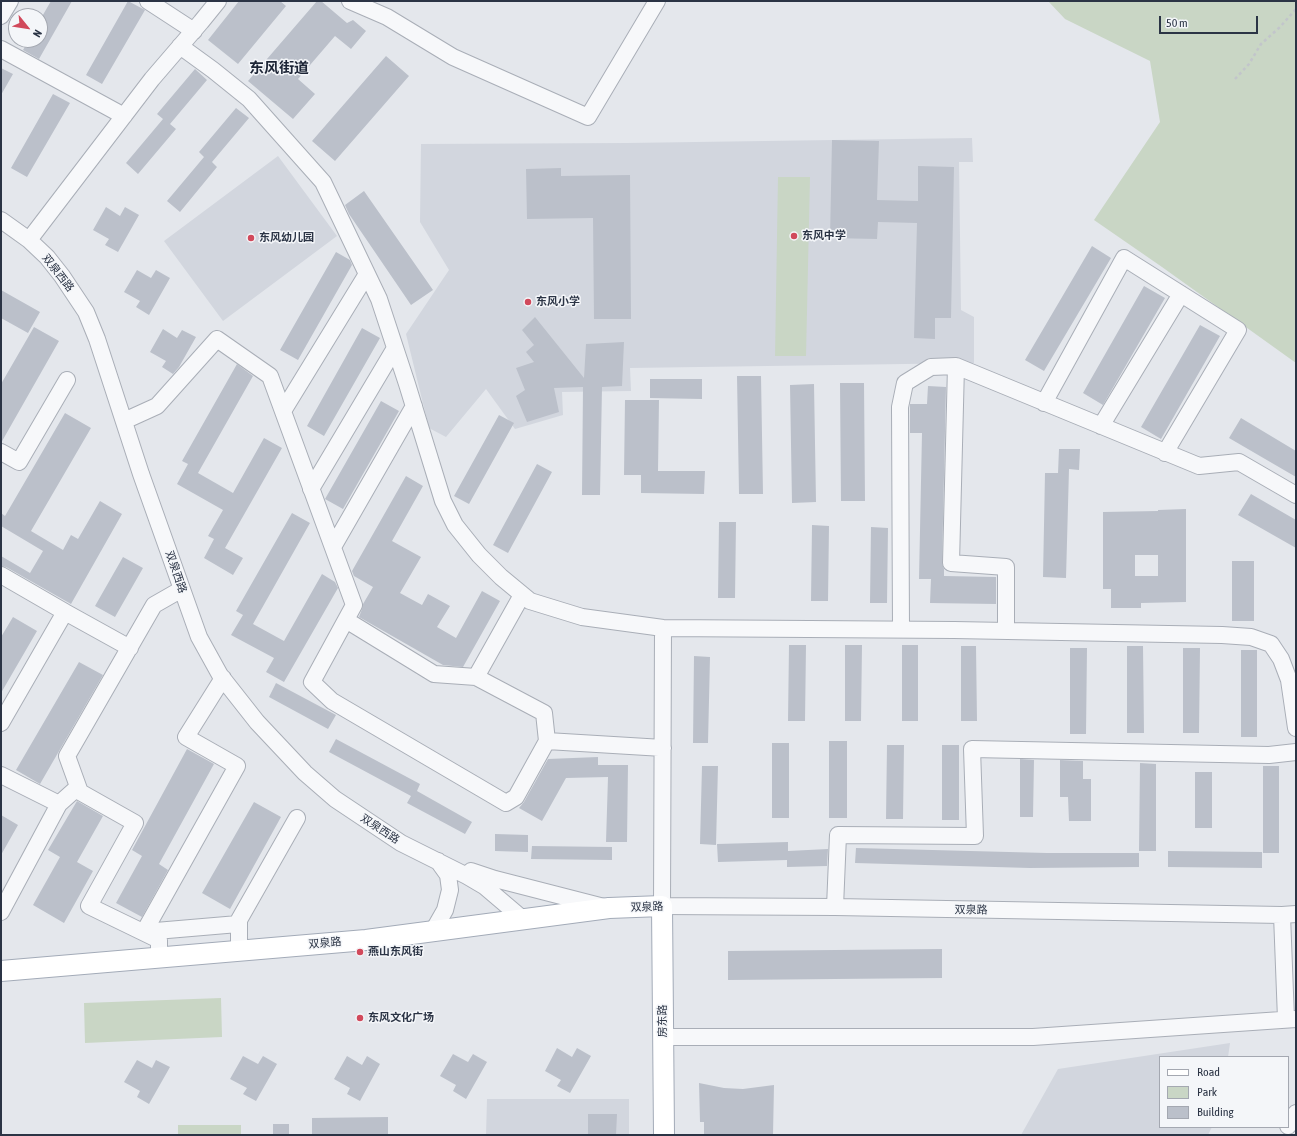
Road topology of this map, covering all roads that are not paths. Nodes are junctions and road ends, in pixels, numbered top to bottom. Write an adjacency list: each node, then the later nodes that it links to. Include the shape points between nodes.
1 (10, 1): 6 (street)
2 (148, 1): 7 (street)
3 (218, 1): 7 (street)
4 (350, 1): 5 (street, via 387,17 453,57 588,117)
5 (657, 1)
6 (1, 16)
7 (194, 31): 8 (street)
8 (180, 46): 10 (street); 13 (street, via 249,99 323,182)
9 (1, 49): 10 (street)
10 (124, 116): 12 (street)
11 (1, 220): 12 (street, 双泉西路)
12 (29, 240): 21 (street, 双泉西路, via 47,257 86,312 98,339)
13 (367, 274): 15 (street, via 379,299); 20 (street)
14 (1181, 294): 18 (street, via 1124,258); 22 (street); 24 (street, via 1238,330)
15 (395, 348): 19 (street); 25 (street)
16 (956, 366): 18 (street); 34 (street, via 931,367 905,383 900,407); 35 (street, via 951,563 1006,567)
17 (66, 380): 23 (street, via 18,462)
18 (1044, 402): 22 (street)
19 (414, 406): 27 (street); 30 (street, via 443,501 455,525 490,566)
20 (283, 411): 21 (street, via 270,376 217,339 157,406); 25 (street)
21 (124, 421): 29 (street, 双泉西路)
22 (1101, 426): 24 (street)
23 (1, 452)
24 (1165, 453): 26 (street, via 1199,466 1239,462)
25 (311, 489): 27 (street)
26 (1296, 495)
27 (333, 547): 32 (street, via 354,605)
28 (1, 574): 31 (street)
29 (182, 589): 36 (street, via 154,604); 38 (street, 双泉西路, via 199,637)
30 (522, 595): 33 (street, via 530,601 582,617); 37 (street)
31 (65, 612): 36 (street); 39 (street)
32 (346, 620): 37 (street, via 434,674); 41 (street, via 312,682 332,701 506,803 516,797)
33 (663, 628): 34 (street); 42 (street)
34 (901, 629): 35 (street)
35 (1006, 631): 40 (street, via 1251,637 1271,644 1281,659 1289,680)
36 (130, 648): 45 (street, via 67,756)
37 (476, 677): 41 (street, via 544,713)
38 (223, 678): 48 (street, 双泉西路, via 257,722 305,773 335,799 401,843); 57 (street, via 186,737 237,766)
39 (1, 723)
40 (1296, 728)
41 (547, 741): 42 (street)
42 (663, 748): 49 (street)
43 (1296, 752): 50 (street, via 1269,755 972,749 975,836 838,835)
44 (1, 775): 46 (street)
45 (78, 787): 46 (street); 57 (street, via 80,792 135,823 89,906)
46 (59, 804): 52 (street)
47 (297, 818): 55 (street)
48 (438, 861): 51 (street, 双泉西路, via 495,879); 54 (street, 双泉西路, via 484,886); 56 (street, via 448,875 450,890 445,910)
49 (662, 906): 50 (street, 双泉路); 51 (main road, 双泉路); 62 (main road, 房东路)
50 (835, 907): 53 (street, 双泉路)
51 (609, 908): 54 (main road, 双泉路)
52 (1, 912)
53 (1289, 915): 61 (street)
54 (524, 920): 56 (main road, 双泉路)
55 (238, 924): 57 (street); 58 (street)
56 (433, 931): 58 (main road, 双泉路, via 366,940)
57 (144, 932): 59 (street, via 159,940)
58 (239, 951): 59 (main road, 双泉路)
59 (159, 958): 60 (main road, 双泉路)
60 (1, 971)
61 (1291, 1019): 62 (street, via 1033,1036)
62 (663, 1037): 65 (main road, 房东路)
63 (1296, 1113): 64 (street)
64 (1289, 1124)
65 (664, 1135)

